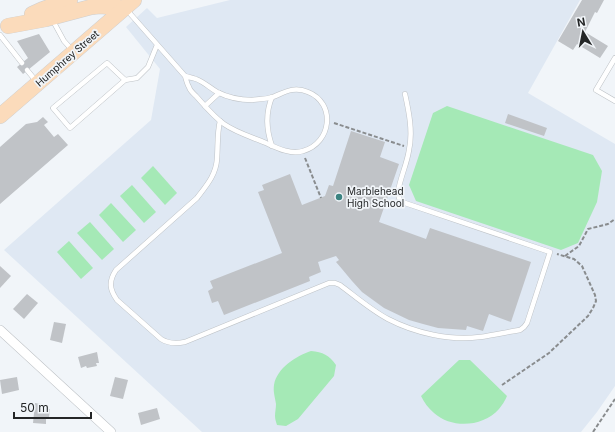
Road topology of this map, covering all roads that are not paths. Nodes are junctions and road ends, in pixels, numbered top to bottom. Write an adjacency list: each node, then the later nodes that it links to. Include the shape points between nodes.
1 (70, 0): 4 (main road, via 43,9)
2 (126, 3): 3 (main road, via 91,7); 5 (lane); 6 (main road, Humphrey Street)
3 (52, 17): 4 (main road); 6 (lane, via 64,41)
4 (3, 30): 8 (lane)
5 (157, 45): 10 (lane); 11 (lane, via 148,67 137,78)
6 (73, 52): 12 (main road, Humphrey Street)
7 (615, 58): 16 (lane, via 596,90)
8 (22, 63)
9 (27, 70): 12 (lane)
10 (185, 76): 13 (lane, via 196,79); 17 (lane, via 189,88)
11 (125, 80): 11 (lane, via 108,63 53,108 70,128)
12 (37, 83): 18 (main road, Humphrey Street)
13 (219, 93): 15 (lane, via 250,100); 17 (lane)
14 (405, 94): 19 (lane, via 410,123 410,148 398,192 402,202 550,252 527,323 520,330 473,338 424,333 388,319 340,285 329,283 185,342 173,343 161,339 117,300 111,287 112,276 208,185 217,160)
15 (272, 97): 20 (lane, via 267,122); 20 (lane, via 295,89 307,91 322,102 327,121 320,141 312,148 302,152 291,152)
16 (615, 101)
17 (205, 106): 19 (lane)
18 (0, 116)
19 (220, 121): 20 (lane, via 240,133)
20 (272, 146)
21 (0, 330): 22 (street)
22 (111, 432)

